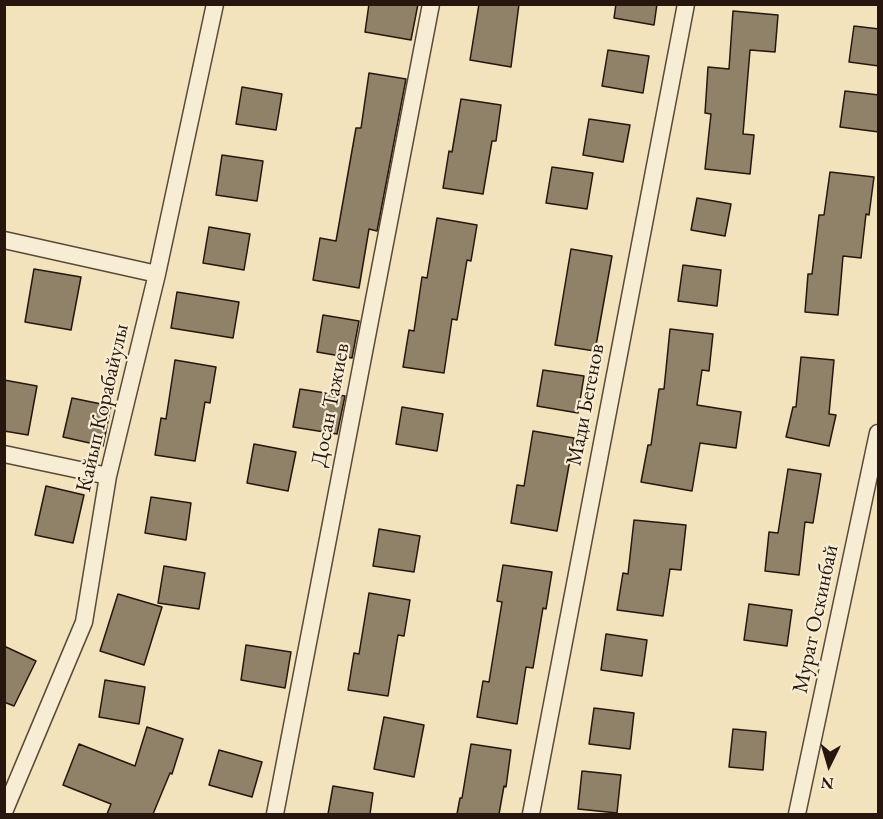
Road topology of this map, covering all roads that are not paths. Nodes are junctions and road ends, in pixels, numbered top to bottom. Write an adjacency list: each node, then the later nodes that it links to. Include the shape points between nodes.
1 (215, 4): 5 (street, Кайып Корабайулы)
2 (431, 4): 10 (street, Досан Тажиев)
3 (686, 4): 11 (street, Мади Бегенов)
4 (4, 240): 5 (street)
5 (157, 274): 8 (street, Кайып Корабайулы)
6 (879, 433): 12 (street, Мурат Оскинбай)
7 (4, 454): 8 (street)
8 (108, 476): 9 (street, Кайып Корабайулы, via 84,622)
9 (4, 812)
10 (275, 814)
11 (531, 814)
12 (797, 814)

